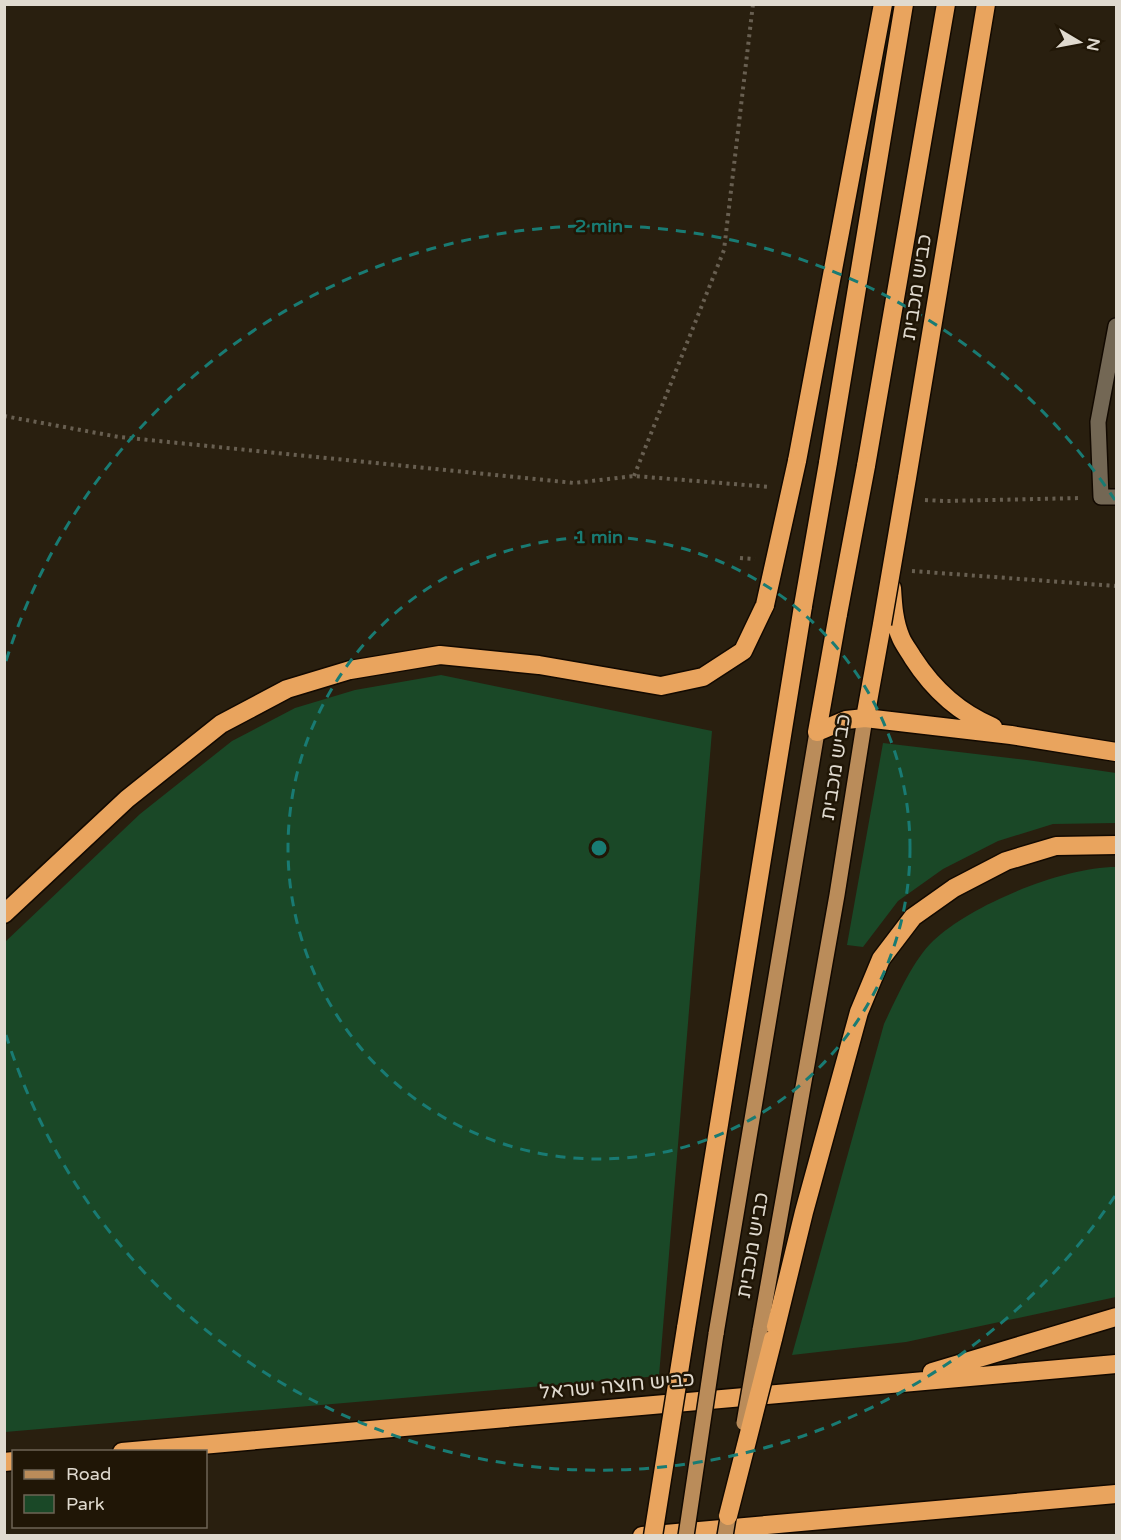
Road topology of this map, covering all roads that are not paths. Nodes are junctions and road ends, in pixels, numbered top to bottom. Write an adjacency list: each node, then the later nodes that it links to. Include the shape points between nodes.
1 (883, 4): 13 (highway, bridge, via 797,461 765,605 743,651 703,677 662,686 539,665 440,655 350,670 288,689 221,724 192,746 127,799)
2 (904, 4): 23 (highway, bridge)
3 (946, 4): 9 (highway, כביש מכבית, bridge)
4 (986, 4): 7 (highway, כביש מכבית, bridge, via 907,478)
5 (1116, 326): 6 (street, via 1098,422 1101,497)
6 (1116, 497)
7 (898, 571): 8 (highway, כביש מכבית, bridge, via 882,624); 10 (highway, bridge, via 893,611 901,639 921,669 945,698 973,719)
8 (865, 717): 9 (highway); 10 (highway); 15 (main road, כביש מכבית)
9 (817, 732): 24 (main road, כביש מכבית, bridge)
10 (1011, 735): 11 (highway)
11 (1116, 752)
12 (1116, 845): 15 (highway, via 1056,846 1006,861 954,888 913,917 881,959 859,1012)
13 (4, 914)
14 (1116, 1317): 17 (highway)
15 (766, 1334): 21 (highway, bridge)
16 (1116, 1364): 17 (highway, כביש חוצה ישראל)
17 (896, 1383): 18 (highway, כביש חוצה ישראל)
18 (144, 1450)
19 (1116, 1494): 20 (highway)
20 (929, 1512): 22 (highway); 26 (highway)
21 (728, 1516): 25 (main road, bridge)
22 (642, 1536)
23 (653, 1536)
24 (686, 1536)
25 (725, 1536)
26 (797, 1536)

